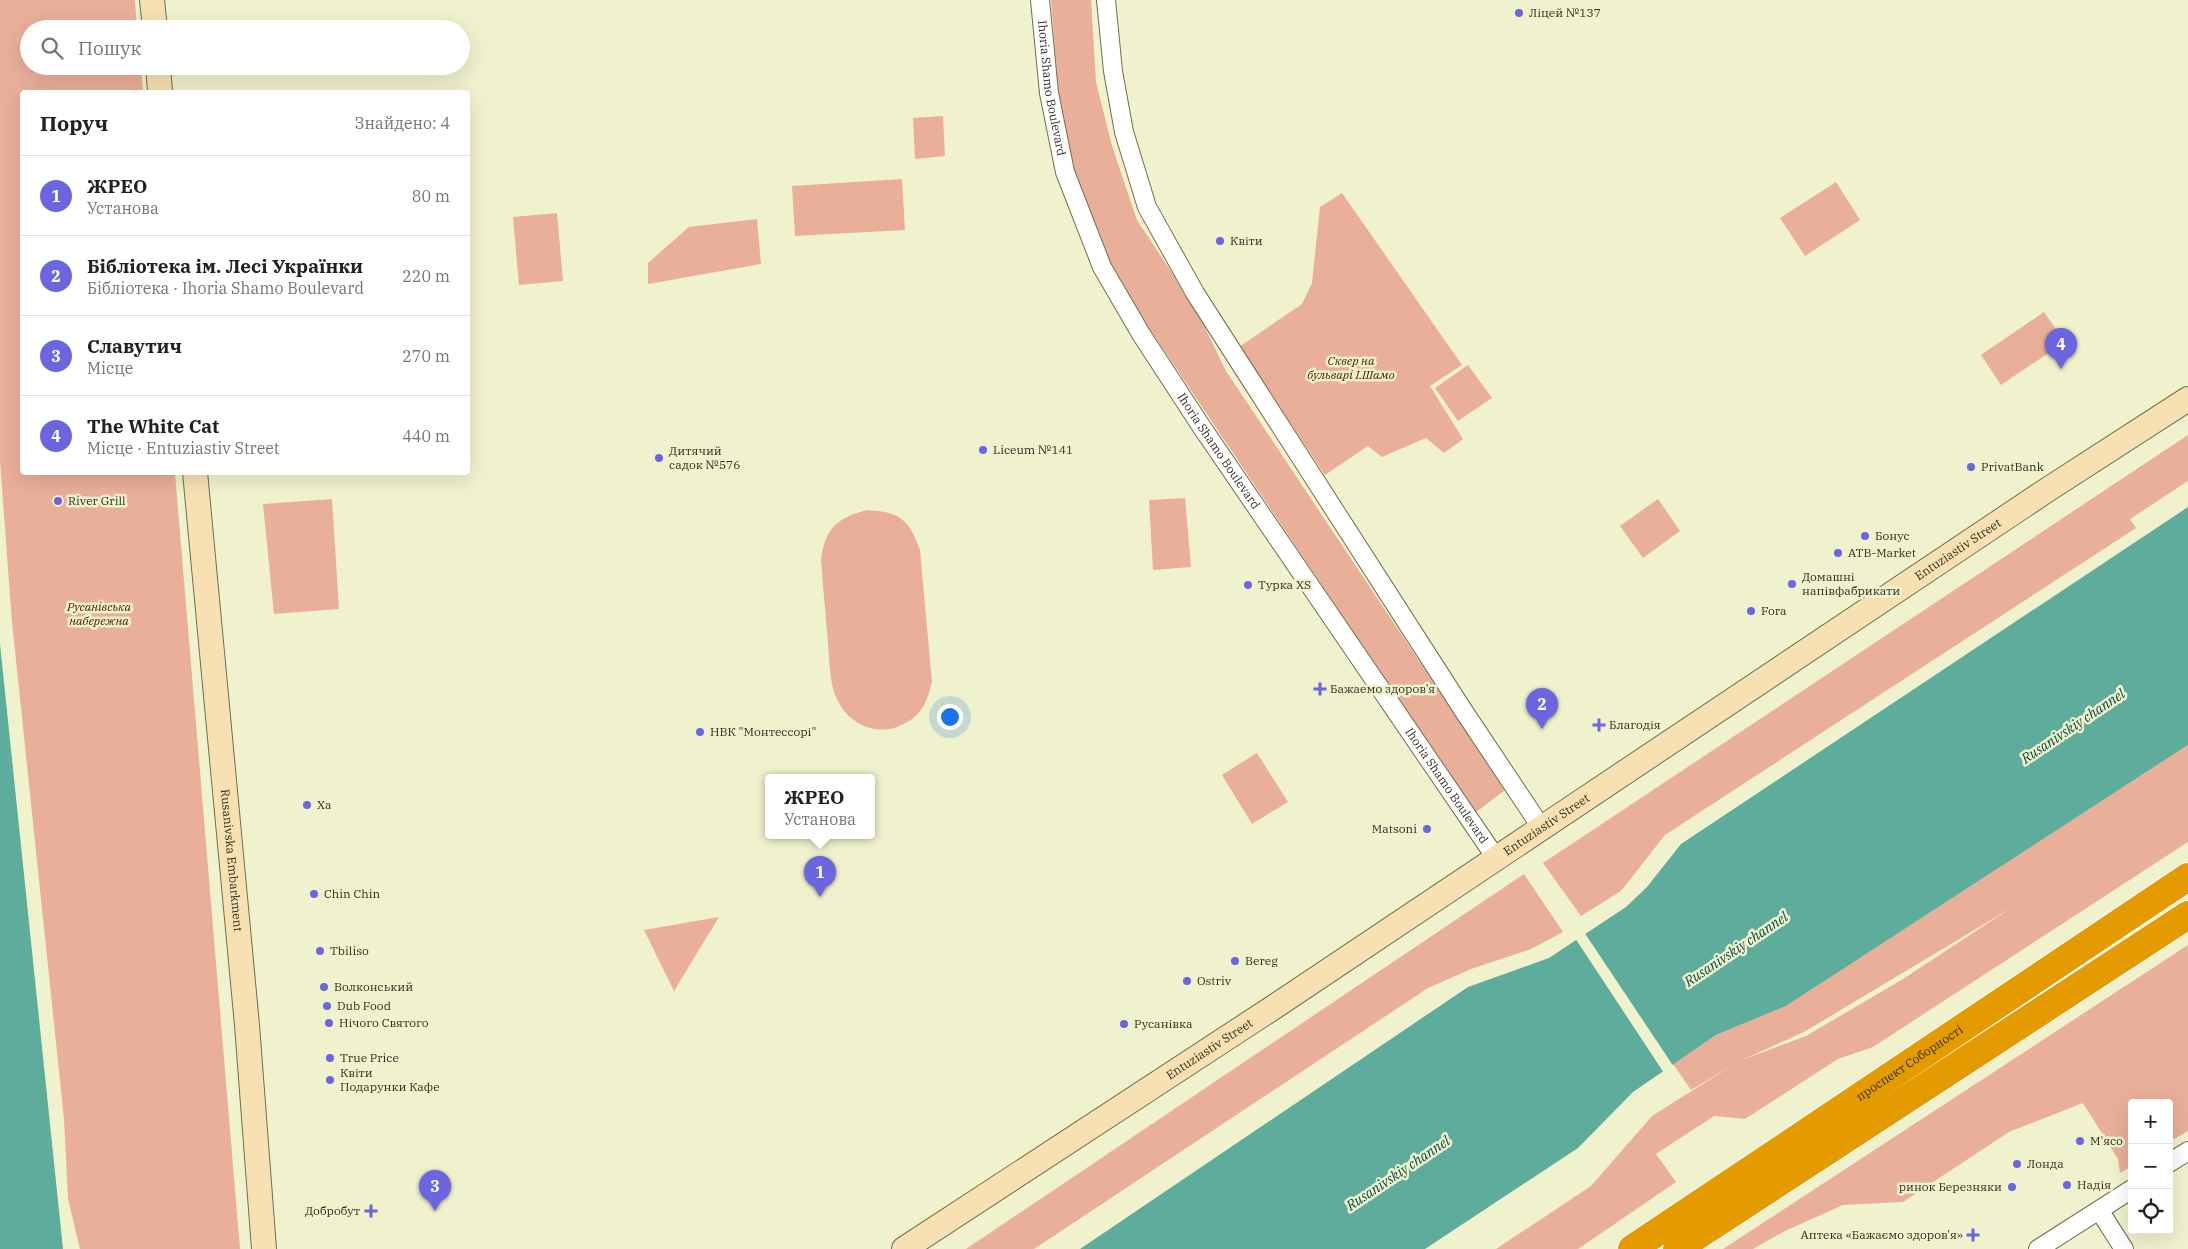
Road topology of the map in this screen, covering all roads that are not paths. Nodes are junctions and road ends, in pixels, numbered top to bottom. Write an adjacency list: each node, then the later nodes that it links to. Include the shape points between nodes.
1 (152, 0): 4 (street)
2 (1040, 0): 10 (street, Ihoria Shamo Boulevard, via 1048,93 1065,172 1102,266 1141,334 1201,426)
3 (1106, 0): 9 (street, via 1113,71 1124,132 1147,207 1195,292 1254,385)
4 (153, 20)
5 (159, 75): 6 (street)
6 (160, 90)
7 (2188, 399): 9 (street, Entuziastiv Street)
8 (195, 475): 17 (street, Rusanivska Embarkment, via 246,1016)
9 (1541, 827): 10 (street, Entuziastiv Street)
10 (1496, 858): 18 (street, Entuziastiv Street)
11 (2188, 878): 19 (highway, проспект Соборності)
12 (2188, 915): 20 (highway)
13 (2188, 1151): 14 (street)
14 (2173, 1160)
15 (2130, 1189): 16 (street)
16 (2099, 1210): 21 (street); 22 (street)
17 (264, 1249)
18 (904, 1249)
19 (1632, 1249)
20 (1676, 1249)
21 (2038, 1249)
22 (2124, 1249)

